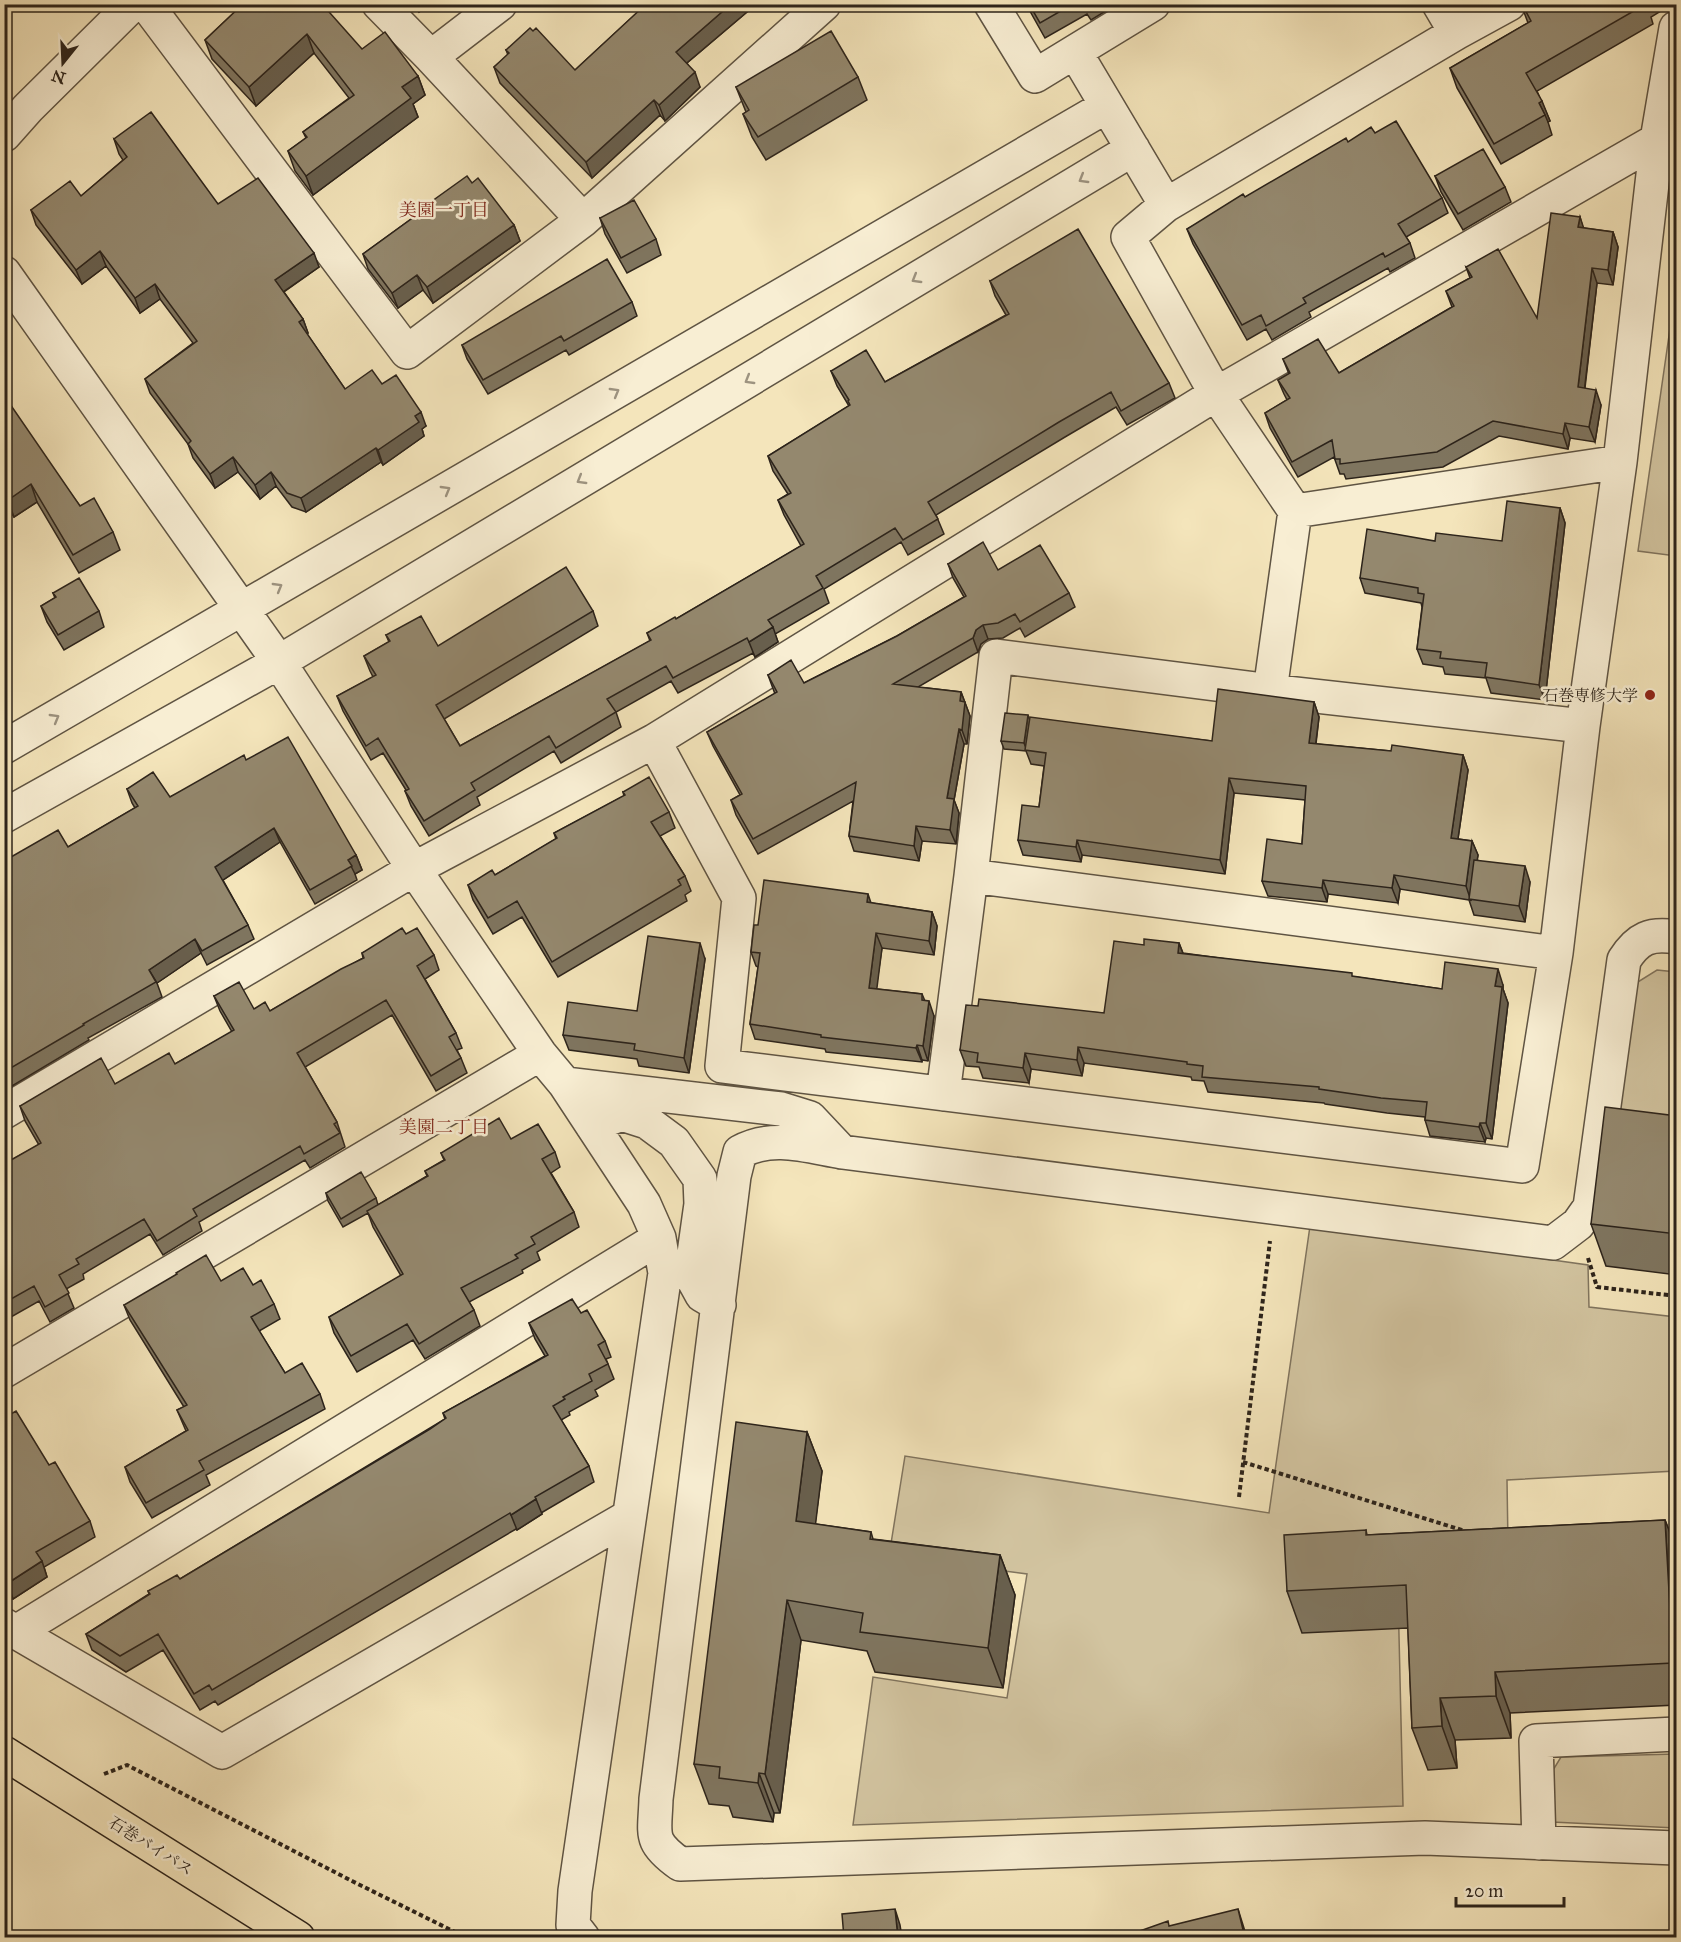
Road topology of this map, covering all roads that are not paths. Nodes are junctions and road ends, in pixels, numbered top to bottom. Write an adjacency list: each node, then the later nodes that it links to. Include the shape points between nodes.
1 (133, 4): 16 (street)
2 (146, 4): 20 (street, via 407,352)
3 (379, 4): 13 (street)
4 (500, 4): 13 (street)
5 (824, 4): 20 (street)
6 (991, 4): 12 (street, via 1035,76)
7 (1153, 4): 12 (street)
8 (1439, 4): 11 (street)
9 (1509, 4): 11 (street)
10 (1677, 28): 14 (street)
11 (1456, 33): 19 (street)
12 (1075, 52): 15 (street)
13 (431, 57): 20 (street)
14 (1672, 74): 17 (street)
15 (1107, 106): 18 (street); 25 (street, one-way to 15)
16 (4, 135)
17 (1657, 140): 22 (street); 23 (street)
18 (1133, 149): 19 (street); 26 (street, one-way to 26)
19 (1166, 205): 22 (street, via 1128,237)
20 (583, 220)
21 (4, 273): 25 (street)
22 (1216, 394): 24 (street); 29 (street)
23 (1620, 462): 24 (street); 28 (street)
24 (1295, 511): 27 (street)
25 (241, 609): 26 (street); 30 (street, one-way to 25)
26 (279, 662): 31 (street); 32 (street)
27 (1270, 691): 28 (street); 33 (street, via 996,656)
28 (1583, 726): 35 (street)
29 (654, 741): 32 (street); 38 (street, via 739,898 722,1066)
30 (4, 747)
31 (4, 816)
32 (414, 869): 36 (street); 39 (street)
33 (972, 876): 35 (street); 38 (street)
34 (1677, 937): 41 (street, via 1646,938 1634,945 1624,960 1590,1207 1578,1224 1552,1243)
35 (1556, 953): 38 (street, via 1522,1166)
36 (540, 1054): 37 (street); 44 (street)
37 (565, 1084): 40 (street); 41 (street, via 782,1109 810,1118)
38 (944, 1094)
39 (4, 1112)
40 (592, 1125): 42 (street, via 644,1204); 43 (street, via 622,1114 647,1122 674,1142 700,1179 701,1204 691,1275 702,1295)
41 (842, 1152): 43 (street, via 765,1142 740,1152)
42 (658, 1238): 45 (street, via 665,1273); 46 (street)
43 (719, 1305): 49 (street, via 656,1799 654,1838 663,1852 680,1864 1425,1838)
44 (4, 1371)
45 (628, 1517): 46 (street, via 222,1752); 52 (street, via 575,1891 573,1925)
46 (10, 1629)
47 (1677, 1734): 49 (street, via 1536,1741)
48 (4, 1753): 51 (highway, 石巻バイパス)
49 (1539, 1843): 50 (street)
50 (1677, 1848)
51 (298, 1938)
52 (583, 1938)

